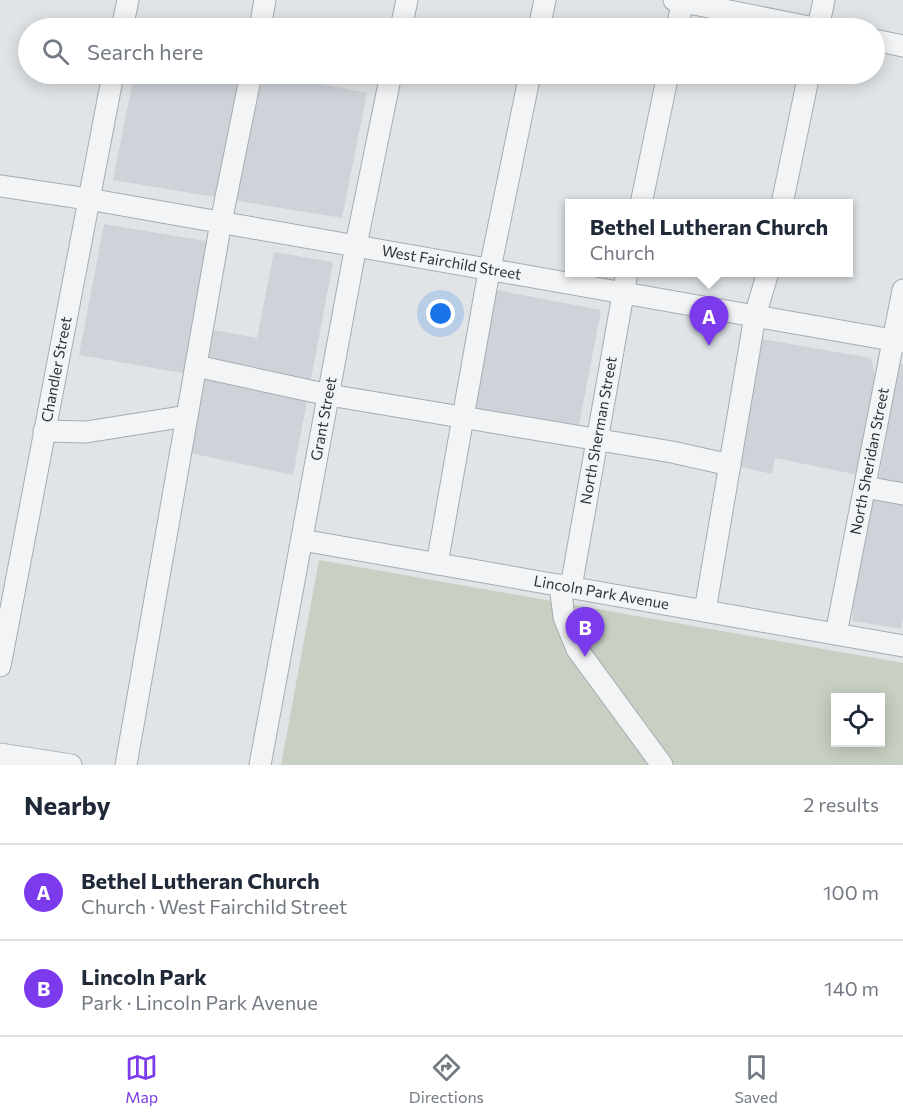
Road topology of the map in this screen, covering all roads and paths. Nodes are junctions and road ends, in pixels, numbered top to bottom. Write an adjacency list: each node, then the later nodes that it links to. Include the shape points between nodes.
1 (128, 0): 7 (street)
2 (265, 0): 8 (street)
3 (407, 0): 9 (street)
4 (545, 0): 10 (street)
5 (824, 0): 13 (street)
6 (680, 1): 11 (street); 12 (street)
7 (124, 18)
8 (262, 18)
9 (403, 18)
10 (541, 18)
11 (678, 18)
12 (764, 18)
13 (820, 18)
14 (885, 42): 15 (street)
15 (903, 46)
16 (111, 84): 23 (street, Chandler Street)
17 (249, 84): 26 (street)
18 (390, 84): 27 (street, Grant Street)
19 (528, 84): 28 (street)
20 (666, 84): 24 (street)
21 (807, 84): 25 (street)
22 (0, 186): 23 (street, West Fairchild Street)
23 (88, 199): 26 (street, West Fairchild Street); 40 (street, Chandler Street)
24 (642, 199)
25 (783, 199)
26 (221, 222): 27 (street, West Fairchild Street); 36 (street)
27 (356, 245): 28 (street, West Fairchild Street); 37 (street, Grant Street)
28 (490, 269): 29 (street, West Fairchild Street); 39 (street)
29 (565, 277)
30 (567, 277): 32 (street, West Fairchild Street)
31 (767, 277): 34 (street)
32 (625, 283): 34 (street, West Fairchild Street); 41 (street, North Sherman Street)
33 (903, 290): 35 (street, North Sheridan Street)
34 (755, 316): 35 (street, West Fairchild Street); 42 (street)
35 (898, 341): 43 (street, North Sheridan Street)
36 (196, 366): 37 (street); 38 (street)
37 (329, 395): 39 (street); 45 (street, Grant Street)
38 (187, 416): 40 (street, via 86,432); 54 (street)
39 (464, 416): 41 (street); 46 (street)
40 (45, 431): 51 (street, Chandler Street)
41 (597, 440): 42 (street); 47 (street, North Sherman Street)
42 (730, 465): 48 (street)
43 (865, 487): 44 (street); 49 (street, North Sheridan Street)
44 (903, 495)
45 (302, 540): 46 (street, Lincoln Park Avenue); 55 (street, Grant Street)
46 (437, 564): 47 (street, Lincoln Park Avenue)
47 (565, 586): 48 (street, Lincoln Park Avenue); 56 (street, North Sherman Street, via 564,617 577,649)
48 (705, 611): 49 (street, Lincoln Park Avenue)
49 (836, 634): 50 (street, Lincoln Park Avenue)
50 (903, 646)
51 (0, 666)
52 (0, 754): 53 (street)
53 (71, 765)
54 (126, 765)
55 (260, 765)
56 (662, 765)

